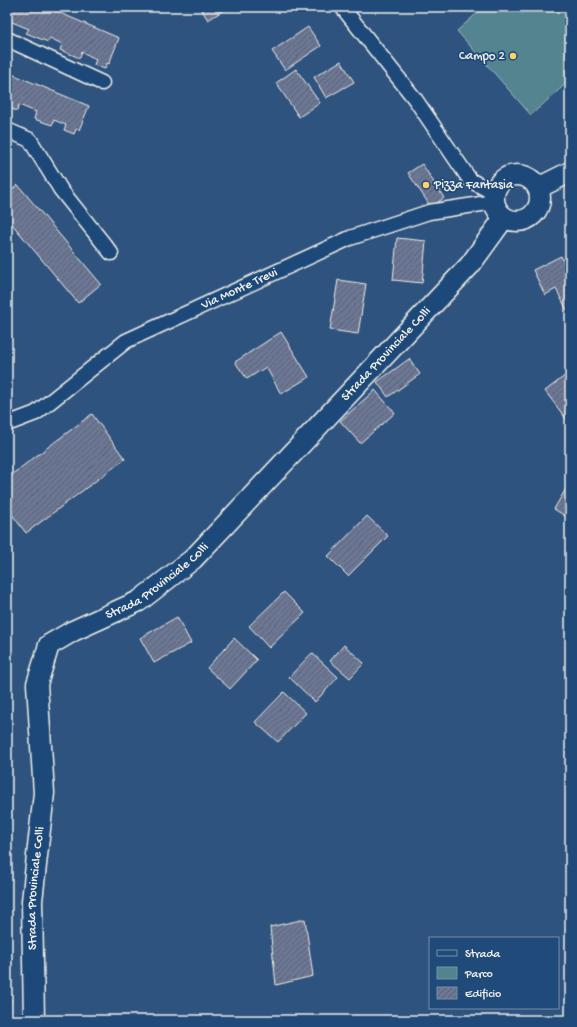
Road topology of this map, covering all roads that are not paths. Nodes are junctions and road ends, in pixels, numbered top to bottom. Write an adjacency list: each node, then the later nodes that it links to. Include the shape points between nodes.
1 (342, 7): 7 (street, via 415,99 470,180)
2 (7, 40): 3 (street)
3 (102, 84)
4 (7, 130): 8 (street, via 30,140 61,190)
5 (570, 172): 6 (street)
6 (538, 188): 7 (street, via 529,178 513,176 504,179 498,185); 7 (street, via 540,205 529,218 513,221)
7 (498, 205): 9 (street, Via Monte Trevi, via 429,212 350,238 126,341 36,413); 10 (street, Strada Provinciale Colli, via 470,264 193,559 139,601 73,631 49,645 37,684 44,792 32,902)
8 (111, 253)
9 (7, 424)
10 (34, 1020)

